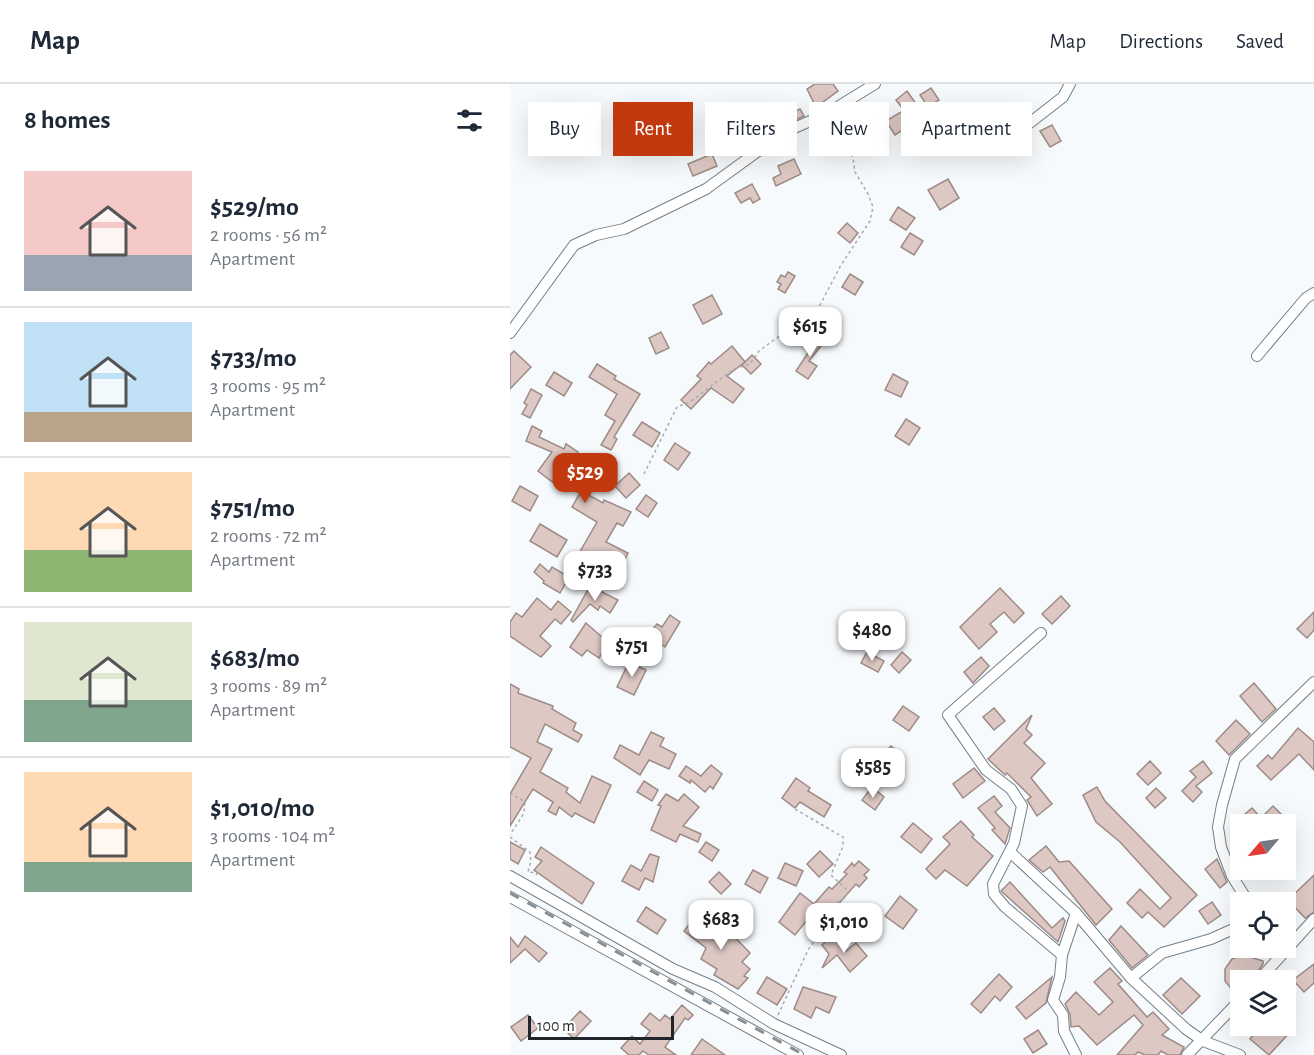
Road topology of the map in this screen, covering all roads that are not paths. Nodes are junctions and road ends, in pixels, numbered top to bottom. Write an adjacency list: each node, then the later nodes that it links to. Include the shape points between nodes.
1 (874, 84): 5 (street, via 826,114 783,133 706,189 624,228 574,245)
2 (1070, 84): 3 (street, via 1063,97)
3 (1032, 121)
4 (1314, 293): 6 (street)
5 (510, 333)
6 (1257, 356)
7 (1041, 633): 9 (street, via 948,715 986,770 1019,799 1021,819)
8 (1314, 682): 11 (street, via 1235,759 1218,827 1232,876)
9 (1010, 852): 13 (street); 17 (street, via 993,884 994,894)
10 (510, 876): 24 (street, via 673,969 715,987 774,1024)
11 (1243, 892)
12 (510, 897): 23 (street)
13 (1076, 913): 17 (street); 20 (street)
14 (1314, 919): 16 (street)
15 (1230, 930): 20 (street, via 1162,953)
16 (1296, 935)
17 (1062, 955): 25 (street, via 1053,1003 1063,1015 1064,1031)
18 (1275, 958): 19 (street)
19 (1266, 970)
20 (1131, 978): 22 (street)
21 (1230, 1011): 22 (street)
22 (1203, 1041): 26 (street); 27 (street)
23 (798, 1055)
24 (841, 1055)
25 (1076, 1055)
26 (1187, 1055)
27 (1240, 1055)

